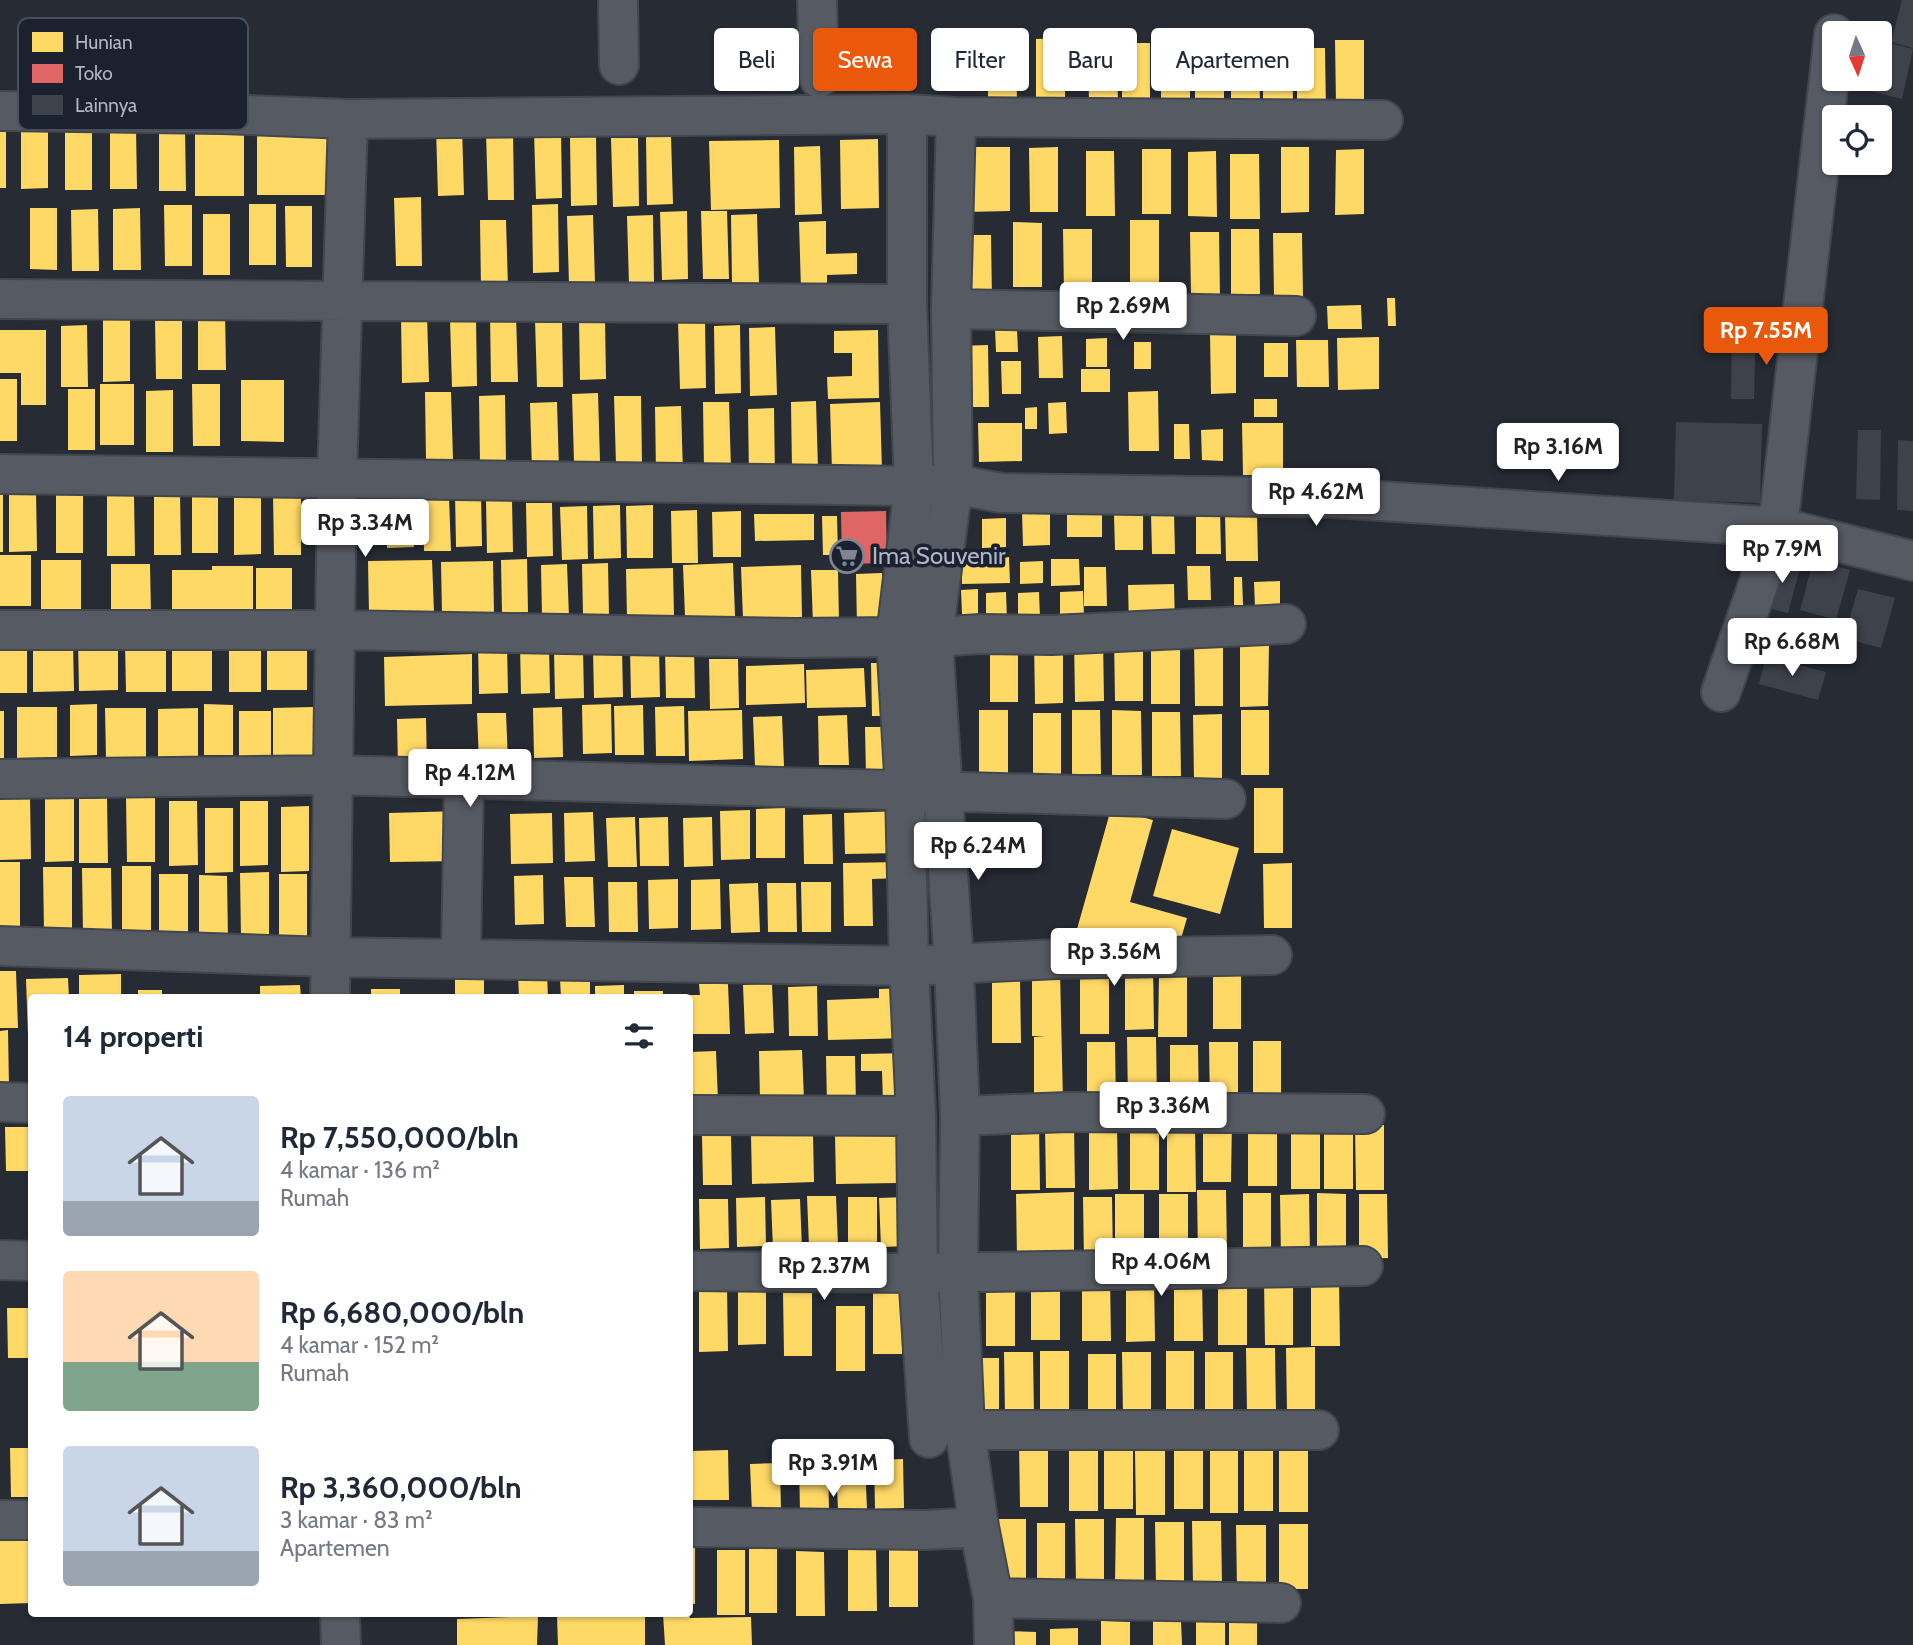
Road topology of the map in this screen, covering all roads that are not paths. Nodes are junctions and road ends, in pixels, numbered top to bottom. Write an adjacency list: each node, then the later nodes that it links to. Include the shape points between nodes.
1 (618, 0): 6 (street)
2 (817, 0): 5 (street)
3 (1838, 0): 4 (street)
4 (1835, 21)
5 (818, 28)
6 (619, 65)
7 (1827, 91): 24 (street)
8 (0, 111): 9 (street)
9 (18, 111)
10 (906, 114): 12 (street); 13 (street); 17 (street)
11 (248, 115): 13 (street)
12 (956, 117): 14 (street); 18 (street)
13 (348, 119): 16 (street)
14 (1383, 120)
15 (0, 299): 16 (street)
16 (343, 301): 17 (street); 21 (street)
17 (907, 304): 23 (street)
18 (951, 309): 19 (street); 22 (street)
19 (1296, 316)
20 (0, 474): 21 (street)
21 (337, 477): 23 (street); 28 (street)
22 (953, 484): 23 (street); 24 (street, via 1001,493 1333,498); 29 (street)
23 (914, 485): 29 (street)
24 (1778, 527): 25 (street); 30 (street)
25 (1913, 561)
26 (1286, 624): 29 (street)
27 (0, 630): 28 (street)
28 (334, 630): 29 (street); 31 (street)
29 (915, 637): 34 (street)
30 (1721, 692)
31 (332, 775): 32 (street); 33 (street); 38 (street)
32 (0, 779)
33 (464, 780): 34 (street); 39 (street)
34 (923, 791): 35 (street); 40 (street); 41 (street)
35 (1226, 799)
36 (0, 946): 38 (street)
37 (1272, 955): 40 (street)
38 (329, 957): 39 (street); 42 (street)
39 (460, 959): 41 (street)
40 (954, 965): 41 (street); 48 (street)
41 (909, 966): 47 (street)
42 (330, 994)
43 (0, 1102): 44 (street)
44 (28, 1103)
45 (1364, 1114): 48 (street)
46 (693, 1115): 47 (street)
47 (916, 1116): 54 (street)
48 (960, 1116): 53 (street)
49 (0, 1260): 50 (street)
50 (28, 1261)
51 (1363, 1266): 53 (street)
52 (693, 1271): 54 (street)
53 (958, 1271): 54 (street); 56 (street)
54 (918, 1273): 56 (street)
55 (1319, 1430): 56 (street)
56 (947, 1434): 60 (street)
57 (0, 1520): 58 (street)
58 (28, 1520)
59 (693, 1527): 60 (street)
60 (979, 1527): 61 (street)
61 (993, 1598): 62 (street); 65 (street)
62 (1281, 1603)
63 (340, 1617): 64 (street)
64 (341, 1645)
65 (994, 1645)

